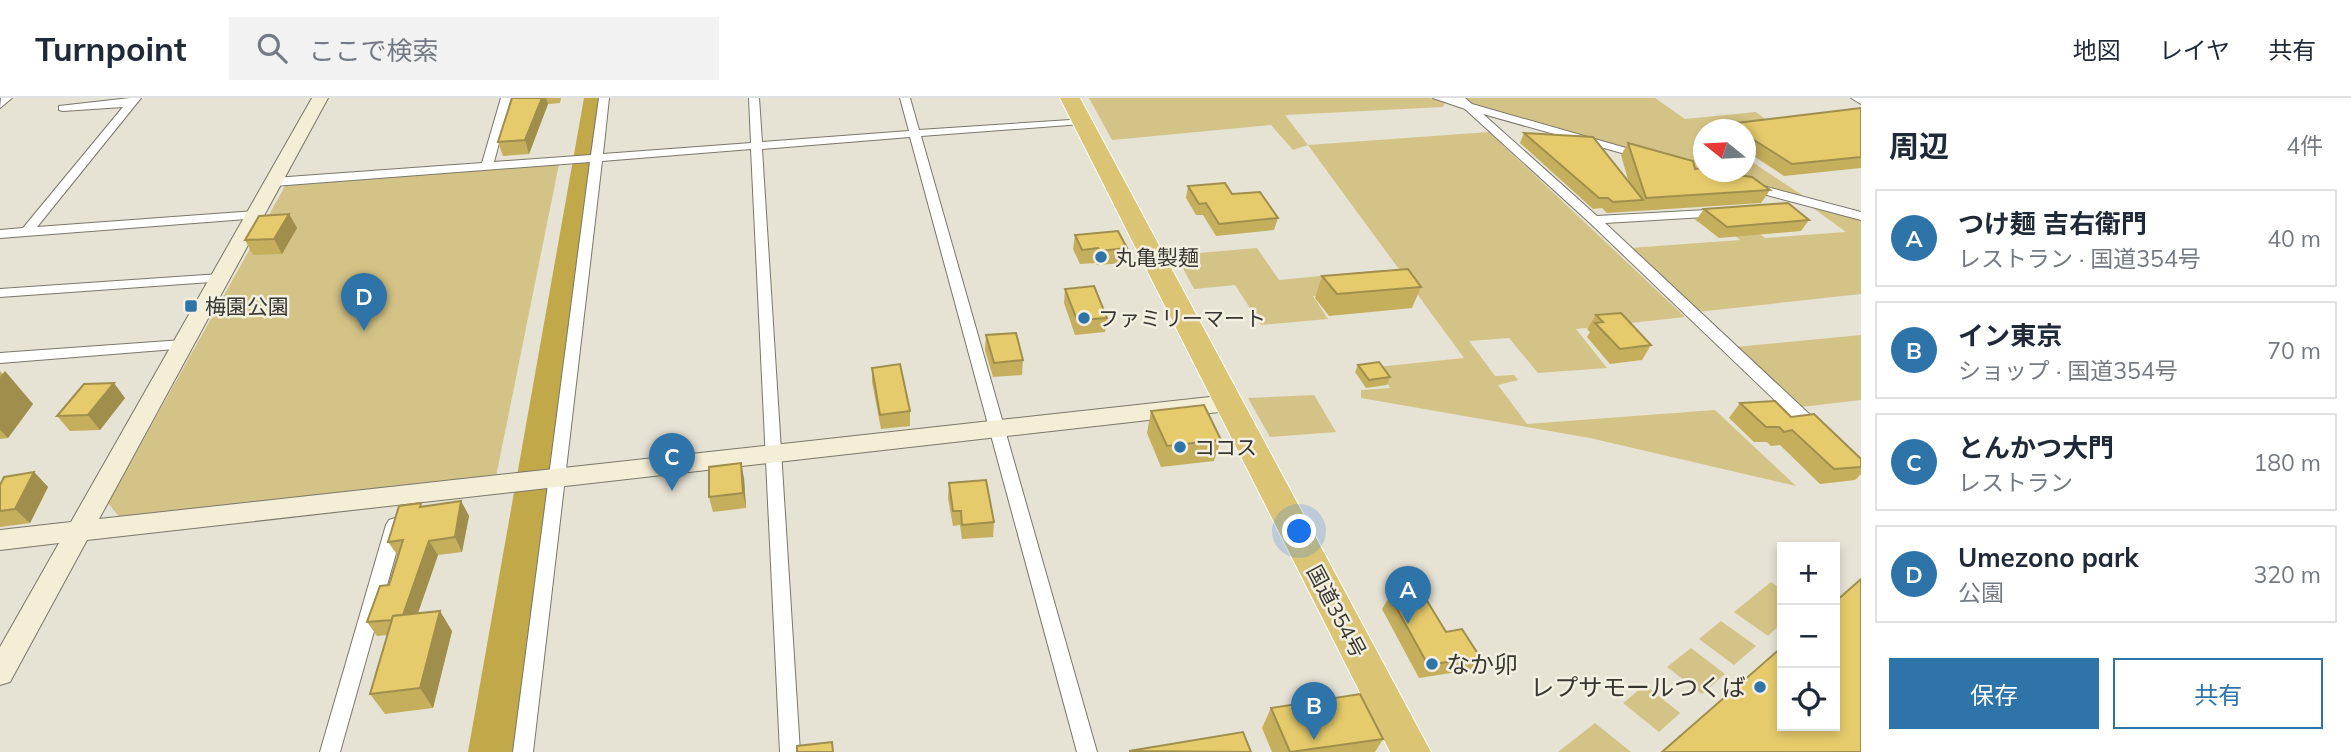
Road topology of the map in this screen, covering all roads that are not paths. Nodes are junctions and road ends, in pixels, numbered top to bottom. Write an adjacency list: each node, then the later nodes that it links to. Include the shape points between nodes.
1 (7, 98): 13 (street)
2 (320, 98): 21 (street)
3 (506, 98): 20 (street)
4 (604, 98): 18 (street)
5 (754, 98): 17 (street)
6 (905, 98): 16 (street)
7 (1070, 98): 15 (highway, 国道354号)
8 (1438, 98): 12 (street)
9 (1856, 98): 11 (street)
10 (134, 100): 14 (street); 29 (street)
11 (1861, 101)
12 (1464, 102): 19 (street); 28 (street)
13 (0, 105)
14 (63, 108)
15 (1082, 121): 16 (street); 35 (highway, 国道354号)
16 (915, 133): 17 (street); 36 (street)
17 (757, 146): 18 (street); 38 (street)
18 (593, 159): 20 (street); 39 (street)
19 (1654, 159)
20 (487, 166): 21 (street)
21 (274, 182): 26 (street)
22 (1733, 182): 23 (street)
23 (1799, 200): 24 (street, via 1796,208); 27 (street)
24 (1783, 208)
25 (1729, 212): 28 (street)
26 (255, 215): 29 (street); 31 (street)
27 (1861, 216)
28 (1594, 220): 37 (street)
29 (27, 232): 30 (street)
30 (0, 234)
31 (220, 278): 32 (street); 33 (street)
32 (0, 293)
33 (183, 345): 34 (street); 41 (street)
34 (0, 358)
35 (1228, 403): 36 (street); 48 (highway, 国道354号)
36 (998, 428): 38 (street); 47 (street)
37 (1831, 444)
38 (772, 453): 39 (street); 46 (street)
39 (556, 478): 40 (street); 45 (street)
40 (403, 496): 41 (street); 44 (street)
41 (79, 531): 42 (street); 43 (street)
42 (0, 540)
43 (0, 673)
44 (330, 752)
45 (523, 752)
46 (790, 752)
47 (1087, 752)
48 (1411, 752)

